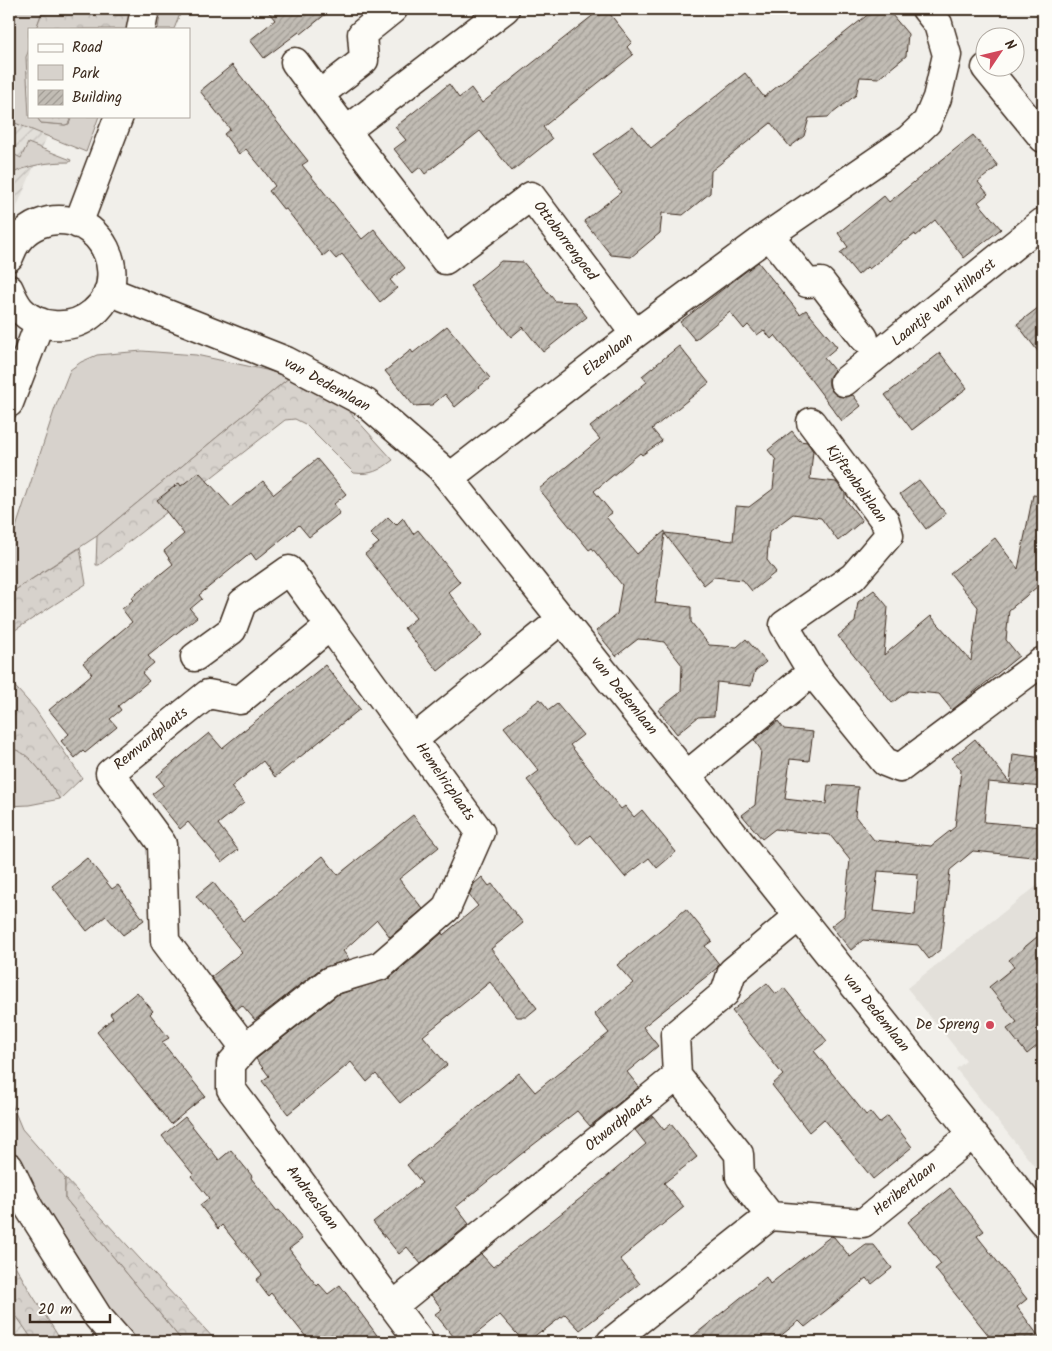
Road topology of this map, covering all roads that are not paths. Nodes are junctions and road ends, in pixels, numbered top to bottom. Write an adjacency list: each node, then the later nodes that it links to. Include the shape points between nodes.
1 (145, 9): 5 (street)
2 (393, 9): 10 (street, via 362,34 364,60)
3 (506, 9): 12 (street)
4 (926, 9): 6 (street, Elzenlaan, via 938,24)
5 (141, 28)
6 (947, 55): 8 (street); 16 (street, Elzenlaan, via 937,98 927,122 909,138)
7 (295, 62): 10 (street, Ottoborrengoed)
8 (974, 64)
9 (994, 78): 13 (street)
10 (320, 94): 12 (street, Ottoborrengoed)
11 (118, 118): 15 (street)
12 (346, 131): 21 (street, Ottoborrengoed, via 445,260 531,196)
13 (1043, 138)
14 (1043, 222): 23 (street, Laantje van Hilhorst)
15 (78, 224): 17 (street, via 66,220 39,224 17,240); 19 (street, via 88,228 107,252 112,271)
16 (769, 235): 21 (street, Elzenlaan); 22 (street, via 807,283 821,282)
17 (9, 253)
18 (9, 289): 20 (street, via 20,309)
19 (109, 291): 20 (street, via 93,314 81,321 54,326); 26 (street, van Dedemlaan, via 286,362 366,403)
20 (40, 322): 24 (street)
21 (635, 334): 26 (street, Elzenlaan)
22 (864, 338)
23 (844, 382)
24 (9, 403)
25 (811, 422): 31 (street, Kijftenbeltlaan, via 885,521 889,535 853,576 784,625)
26 (450, 477): 27 (street, van Dedemlaan)
27 (562, 619): 32 (street, Hemelricplaats); 33 (street, van Dedemlaan)
28 (330, 626): 29 (street, via 289,570 242,603 232,630); 32 (street); 35 (street, Remvardplaats, via 240,700 208,694 110,772 162,844 165,941)
29 (195, 657)
30 (1043, 660): 31 (street, Kijftenbeltlaan, via 900,768 885,762)
31 (812, 672): 33 (street)
32 (413, 740): 35 (street, Hemelricplaats, via 480,832 446,909 380,966 330,981)
33 (687, 775): 34 (street, van Dedemlaan)
34 (799, 916): 36 (street, via 732,972 725,993 674,1035); 37 (street, van Dedemlaan)
35 (245, 1048): 41 (street, Andreaslaan, via 231,1064 231,1089)
36 (678, 1076): 39 (street, via 739,1154 740,1177); 41 (street, Otwardplaats)
37 (973, 1134): 39 (street, Heribertlaan, via 863,1223); 40 (street, van Dedemlaan)
38 (9, 1167): 42 (street, via 29,1208 98,1317)
39 (770, 1216): 44 (street)
40 (1043, 1222)
41 (393, 1306): 43 (street, Andreaslaan)
42 (120, 1342)
43 (420, 1342)
44 (610, 1342)

